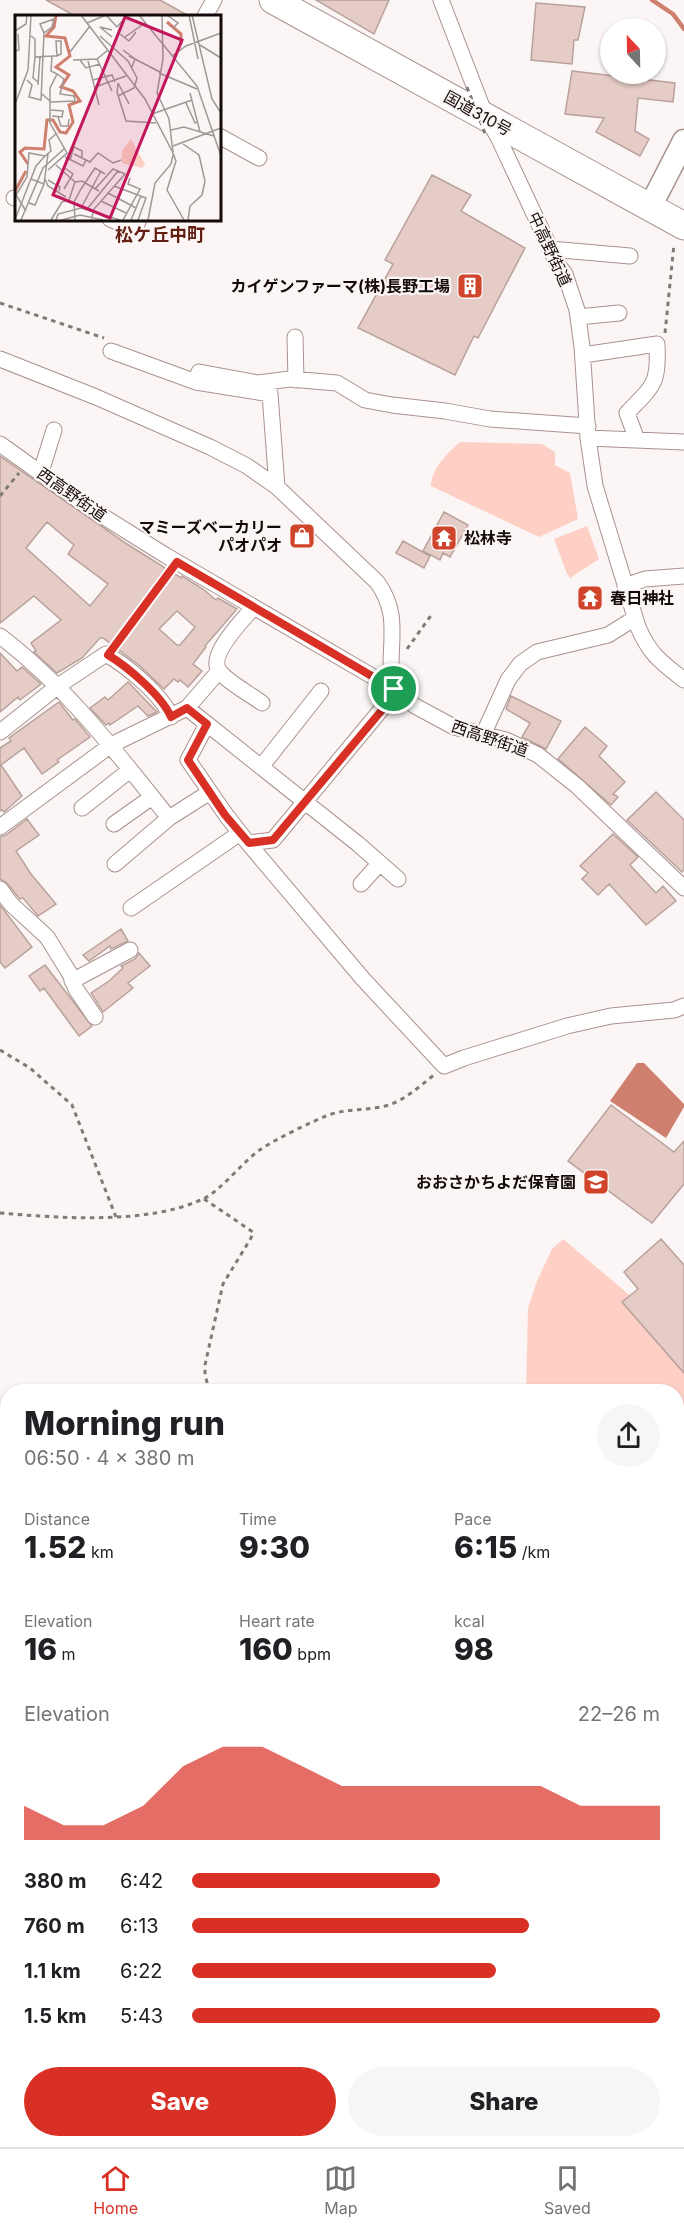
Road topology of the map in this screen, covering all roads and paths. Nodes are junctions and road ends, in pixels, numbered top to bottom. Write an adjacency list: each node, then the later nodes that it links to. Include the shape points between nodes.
1 (214, 0): 4 (street)
2 (273, 0): 6 (highway, 国道310号)
3 (441, 0): 6 (street, 中高野街道)
4 (206, 15)
5 (467, 87): 6 (path, bridge)
6 (486, 126): 10 (highway, 国道310号); 14 (street, 中高野街道, via 498,137)
7 (220, 137): 9 (street)
8 (684, 141): 10 (main road)
9 (259, 158)
10 (650, 207): 13 (highway, 国道310号)
11 (112, 220): 12 (street, via 135,229)
12 (139, 220)
13 (680, 224): 20 (path, via 663,346)
14 (550, 249): 15 (street); 18 (street, 中高野街道, via 565,274)
15 (630, 256)
16 (0, 303): 21 (path)
17 (619, 313): 18 (street)
18 (578, 317): 22 (street, 中高野街道)
19 (295, 337): 24 (street)
20 (657, 344): 22 (street); 28 (street, via 658,372 650,389 627,413)
21 (110, 346): 25 (street)
22 (583, 355): 27 (street, 中高野街道)
23 (0, 359): 33 (street, via 210,447)
24 (296, 380): 25 (street, via 258,383 199,372); 27 (street, via 338,383 365,400 392,405)
25 (196, 382): 33 (street, via 270,394)
26 (54, 430): 32 (street)
27 (588, 432): 28 (street); 37 (street, 中高野街道, via 595,486)
28 (637, 440): 29 (street)
29 (684, 442)
30 (0, 444): 31 (street, 西高野街道)
31 (28, 463): 32 (street, 西高野街道); 34 (path)
32 (41, 472): 35 (street, 西高野街道, via 88,507)
33 (277, 487): 43 (street, via 385,594 393,619)
34 (0, 496)
35 (177, 562): 38 (street, 西高野街道); 42 (path)
36 (683, 577): 37 (street, via 645,579)
37 (625, 586): 40 (street)
38 (253, 608): 44 (street, via 223,644 216,662); 47 (street, 西高野街道)
39 (432, 614): 43 (path)
40 (635, 618): 45 (street, via 647,647); 54 (street, via 608,635 537,652 520,664 508,680)
41 (0, 636): 46 (street)
42 (108, 655): 46 (street); 51 (street, via 158,698)
43 (391, 669): 47 (street)
44 (219, 671): 49 (street); 50 (street)
45 (684, 680)
46 (58, 686): 53 (street); 55 (street)
47 (394, 689): 54 (street, 西高野街道, via 415,706 454,727); 60 (street, via 382,710)
48 (321, 691): 56 (street)
49 (262, 703)
50 (187, 708): 51 (street); 52 (street)
51 (171, 717): 55 (street)
52 (207, 724): 56 (street); 58 (street, via 188,760)
53 (0, 732)
54 (483, 735): 70 (street, 西高野街道, via 523,747 550,763)
55 (111, 745): 57 (street); 64 (street)
56 (261, 767): 60 (street)
57 (130, 770): 59 (street); 61 (street)
58 (210, 792): 62 (street); 65 (street)
59 (152, 797): 62 (street); 63 (street)
60 (305, 803): 65 (street, via 273,840); 67 (street)
61 (82, 808)
62 (169, 818): 66 (street)
63 (114, 824)
64 (0, 827)
65 (244, 838): 72 (street); 78 (street, via 363,979)
66 (115, 864)
67 (379, 864): 68 (street); 69 (street)
68 (398, 879)
69 (361, 884)
70 (684, 888)
71 (0, 889): 74 (street, via 47,938)
72 (131, 909)
73 (130, 950): 74 (street)
74 (72, 981): 76 (street)
75 (684, 1005): 78 (street, via 674,1010 612,1016 567,1026)
76 (95, 1017)
77 (0, 1050): 81 (path, via 30,1068 72,1106)
78 (444, 1066): 79 (path, via 411,1094 389,1105 328,1115 261,1149)
79 (204, 1199): 81 (path, via 150,1214); 82 (path, via 253,1232 223,1284 206,1365)
80 (0, 1213): 81 (path)
81 (116, 1217)
82 (207, 1384)

